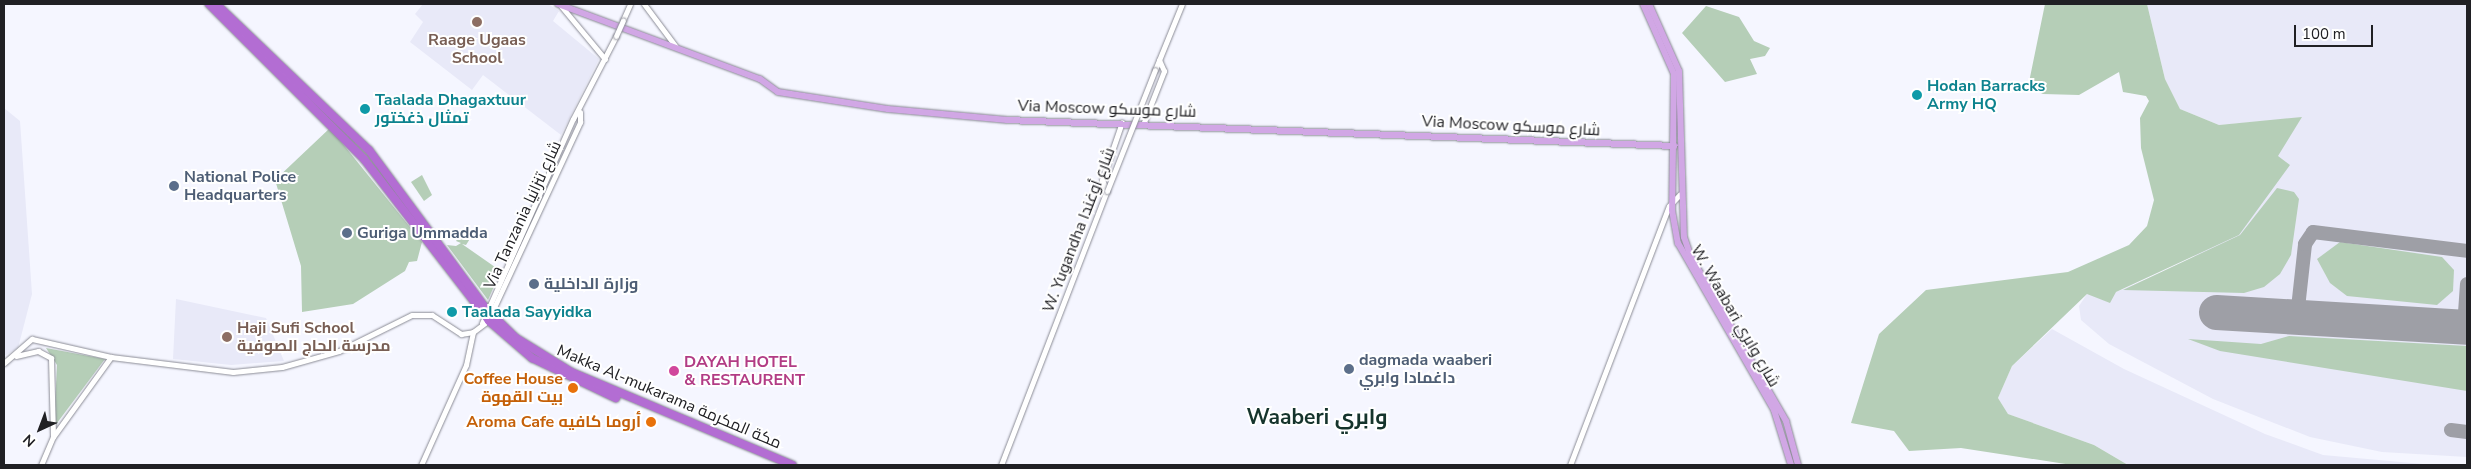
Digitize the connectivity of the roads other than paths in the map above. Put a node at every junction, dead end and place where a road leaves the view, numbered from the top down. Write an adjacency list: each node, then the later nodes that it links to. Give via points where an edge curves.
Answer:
1 (630, 4): 9 (street, Via Tanzania شارع تنزانيا, bridge)
2 (644, 4): 8 (street)
3 (1182, 4): 10 (street, W. Yugandha شارع أوغندا)
4 (1643, 4): 15 (main road, W. Waabari شارع وابري, via 1674,74)
5 (1649, 4): 17 (main road, via 1679,71)
6 (213, 5): 13 (highway); 14 (highway)
7 (559, 5): 8 (main road, Via Moscow شارع موسكو); 9 (street)
8 (677, 48): 11 (main road, Via Moscow شارع موسكو, via 760,79 788,95 967,117)
9 (605, 59): 19 (street, Via Tanzania شارع تنزانيا, via 580,112 580,122 549,180)
10 (1159, 60): 12 (street, via 1164,71); 16 (street, W. Yugandha شارع أوغندا, bridge)
11 (1122, 122): 12 (main road, Via Moscow شارع موسكو); 16 (street, via 1102,180)
12 (1144, 122): 15 (main road, Via Moscow شارع موسكو)
13 (346, 126): 14 (highway); 18 (highway, via 381,166)
14 (342, 134): 18 (highway)
15 (1674, 146): 17 (main road, W. Waabari شارع وابري)
16 (1107, 191): 29 (street, W. Yugandha شارع أوغندا)
17 (1677, 196): 30 (street); 31 (main road, W. Waabari شارع وابري, via 1674,229 1683,258 1774,410); 32 (main road, W. Waabari شارع وابري, via 1691,257 1786,421)
18 (436, 249): 19 (highway)
19 (487, 317): 20 (street, Via Tanzania شارع تنزانيا); 27 (highway, Makka Al-mukarama مكة المكرمة, via 516,347 547,367); 28 (highway, Makka Al-mukarama مكة المكرمة, via 553,364)
20 (473, 332): 22 (street, via 460,334 432,314 412,315 339,351 282,367 233,372); 26 (street, via 466,365)
21 (16, 356): 22 (street, via 32,338); 23 (street); 24 (street, via 38,351 50,358)
22 (111, 357): 24 (street)
23 (4, 363)
24 (53, 437): 25 (street)
25 (42, 465)
26 (421, 465)
27 (780, 465)
28 (792, 465)
29 (1001, 465)
30 (1570, 465)
31 (1791, 465)
32 (1798, 465)

